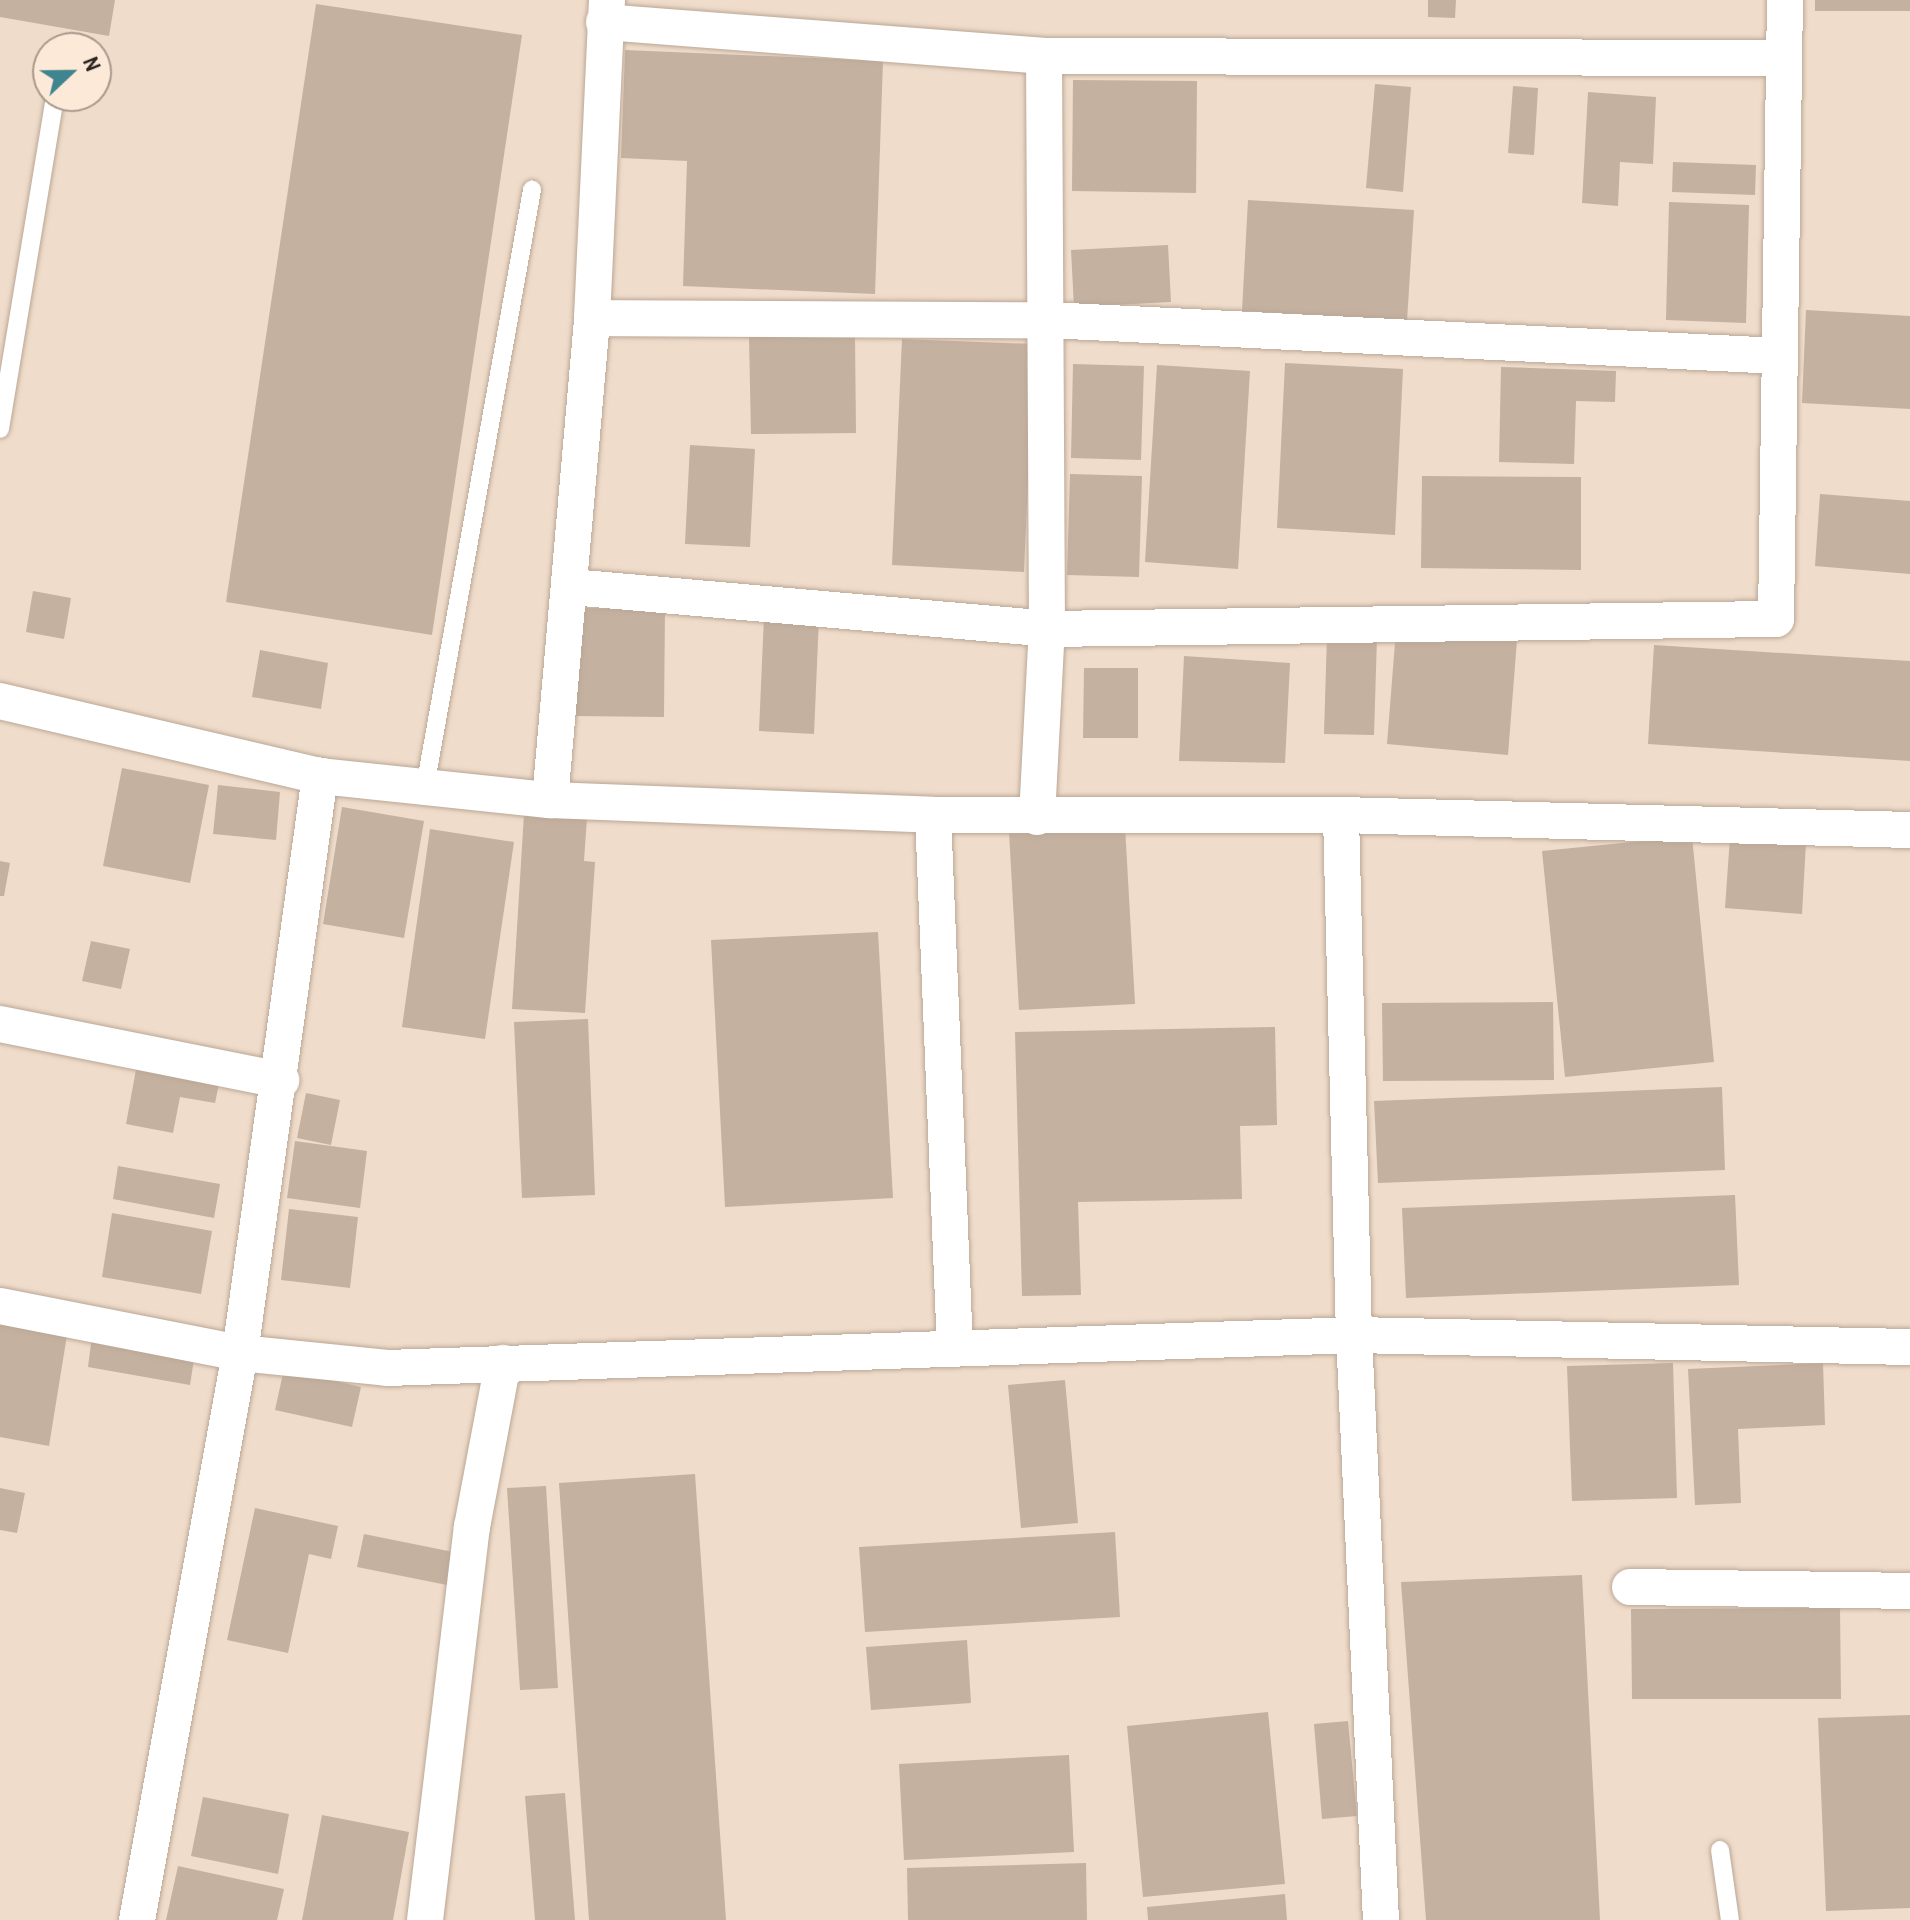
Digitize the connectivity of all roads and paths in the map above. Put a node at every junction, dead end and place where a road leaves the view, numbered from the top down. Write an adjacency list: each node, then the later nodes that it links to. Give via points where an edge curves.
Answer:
1 (1785, 0): 4 (street)
2 (606, 11): 3 (street); 7 (street)
3 (1044, 56): 4 (street); 8 (street)
4 (1783, 58): 9 (street)
5 (52, 112): 10 (lane)
6 (532, 190): 15 (lane)
7 (592, 318): 8 (street); 11 (street)
8 (1048, 320): 9 (street); 12 (street)
9 (1779, 356): 12 (street, via 1776,619)
10 (0, 429)
11 (571, 587): 12 (street); 16 (street)
12 (1047, 629): 19 (street)
13 (0, 701): 14 (street)
14 (320, 776): 15 (street); 22 (street)
15 (425, 787): 16 (street)
16 (550, 800): 17 (street)
17 (933, 815): 19 (street); 26 (street)
18 (1341, 815): 19 (street); 20 (street); 24 (street)
19 (1037, 817)
20 (1910, 830)
21 (0, 1024): 22 (street)
22 (281, 1080): 27 (street)
23 (0, 1306): 27 (street)
24 (1354, 1335): 25 (street); 26 (street); 34 (street)
25 (1910, 1347)
26 (955, 1349): 28 (street)
27 (240, 1353): 28 (street, via 387,1368); 32 (street)
28 (503, 1363): 33 (street, via 472,1527)
29 (1630, 1587): 30 (street)
30 (1910, 1591)
31 (1720, 1850): 35 (lane)
32 (137, 1920)
33 (425, 1920)
34 (1381, 1920)
35 (1730, 1920)

